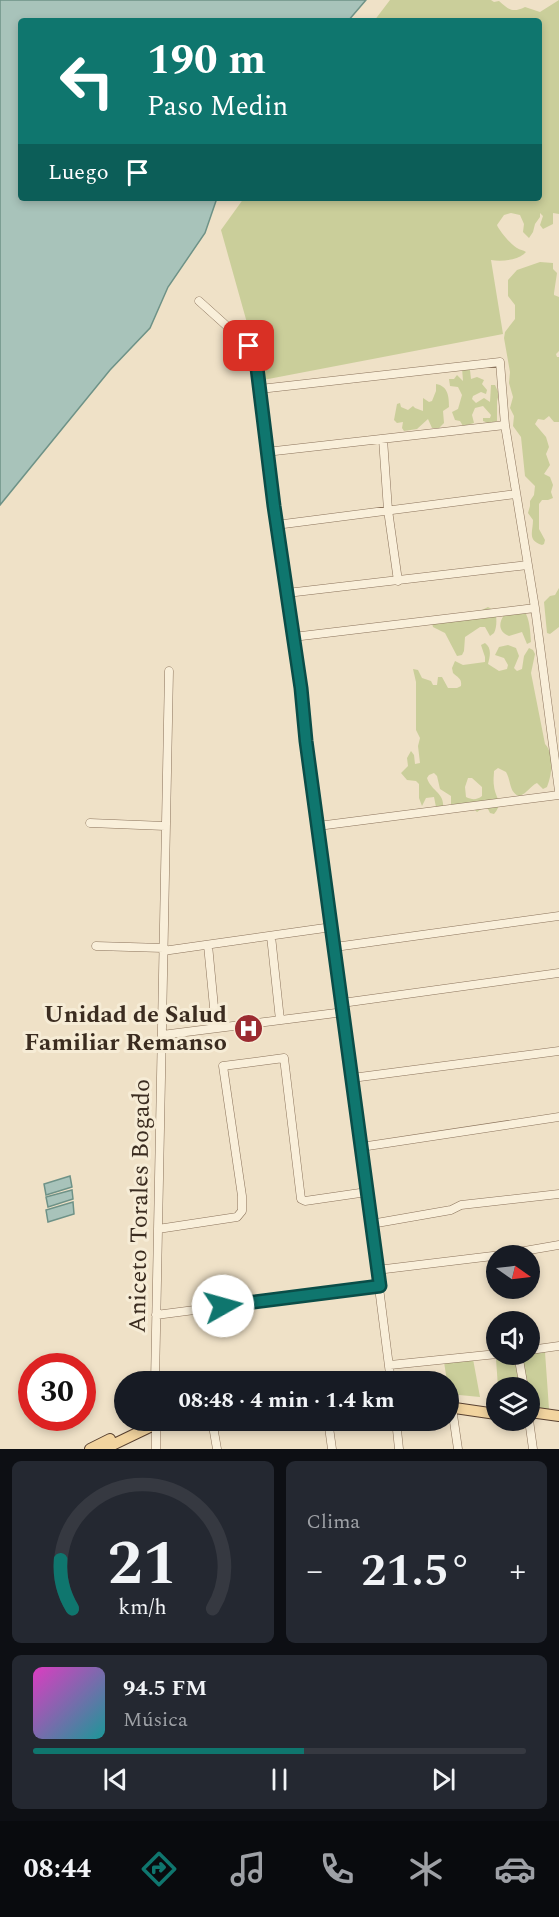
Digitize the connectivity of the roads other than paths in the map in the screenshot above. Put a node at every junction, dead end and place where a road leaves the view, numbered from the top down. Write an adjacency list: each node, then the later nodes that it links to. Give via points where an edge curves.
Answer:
1 (199, 302): 2 (street, via 249,346 256,360)
2 (260, 389): 3 (street, via 500,362); 5 (street)
3 (505, 425): 4 (street); 6 (street)
4 (382, 439): 5 (street); 7 (street)
5 (266, 452): 8 (street)
6 (516, 494): 7 (street); 9 (street)
7 (388, 510): 8 (street); 10 (street)
8 (276, 525): 11 (street)
9 (528, 565): 10 (street); 12 (street)
10 (398, 581): 11 (street)
11 (286, 593): 13 (street)
12 (535, 608): 13 (street); 15 (street)
13 (293, 637): 18 (street)
14 (169, 671): 17 (street, Aniceto Torales Bogado)
15 (559, 793): 18 (street)
16 (90, 823): 17 (street)
17 (165, 826): 25 (street, Aniceto Torales Bogado)
18 (318, 826): 20 (street)
19 (559, 916): 24 (street)
20 (332, 927): 21 (street); 24 (street)
21 (271, 936): 22 (street); 29 (street)
22 (208, 945): 25 (street); 30 (street)
23 (96, 946): 25 (street)
24 (335, 947): 27 (street)
25 (163, 949): 31 (street, Aniceto Torales Bogado)
26 (559, 973): 27 (street)
27 (342, 1003): 28 (street)
28 (344, 1012): 29 (street); 33 (street)
29 (280, 1020): 30 (street)
30 (216, 1028): 31 (street)
31 (162, 1035): 39 (street, Aniceto Torales Bogado)
32 (559, 1051): 33 (street)
33 (352, 1078): 35 (street)
34 (559, 1117): 35 (street)
35 (361, 1147): 36 (street)
36 (367, 1192): 38 (street); 39 (street, via 303,1201 284,1058 224,1066 242,1211 237,1217)
37 (559, 1194): 38 (street, via 461,1205 452,1210)
38 (371, 1224): 41 (street)
39 (158, 1229): 43 (street, Aniceto Torales Bogado)
40 (559, 1245): 41 (street)
41 (377, 1270): 42 (street)
42 (380, 1286): 43 (street); 47 (street)
43 (156, 1315): 48 (street, Aniceto Torales Bogado)
44 (559, 1346): 45 (street)
45 (540, 1349)
46 (486, 1355): 47 (street)
47 (390, 1365): 49 (street)
48 (155, 1371)
49 (390, 1371)
50 (459, 1405): 52 (main road)
51 (459, 1406): 53 (main road)
52 (486, 1406)
53 (486, 1412)
54 (540, 1413): 55 (main road)
55 (559, 1416)
56 (540, 1420): 57 (main road)
57 (559, 1422)
58 (133, 1431): 66 (main road)
59 (138, 1431): 67 (main road)
60 (157, 1431): 68 (street)
61 (214, 1431): 69 (street)
62 (330, 1431): 70 (street)
63 (397, 1431): 71 (street)
64 (455, 1431): 72 (street)
65 (531, 1431): 73 (street)
66 (90, 1449)
67 (104, 1449)
68 (156, 1449)
69 (217, 1449)
70 (332, 1449)
71 (399, 1449)
72 (458, 1449)
73 (533, 1449)

